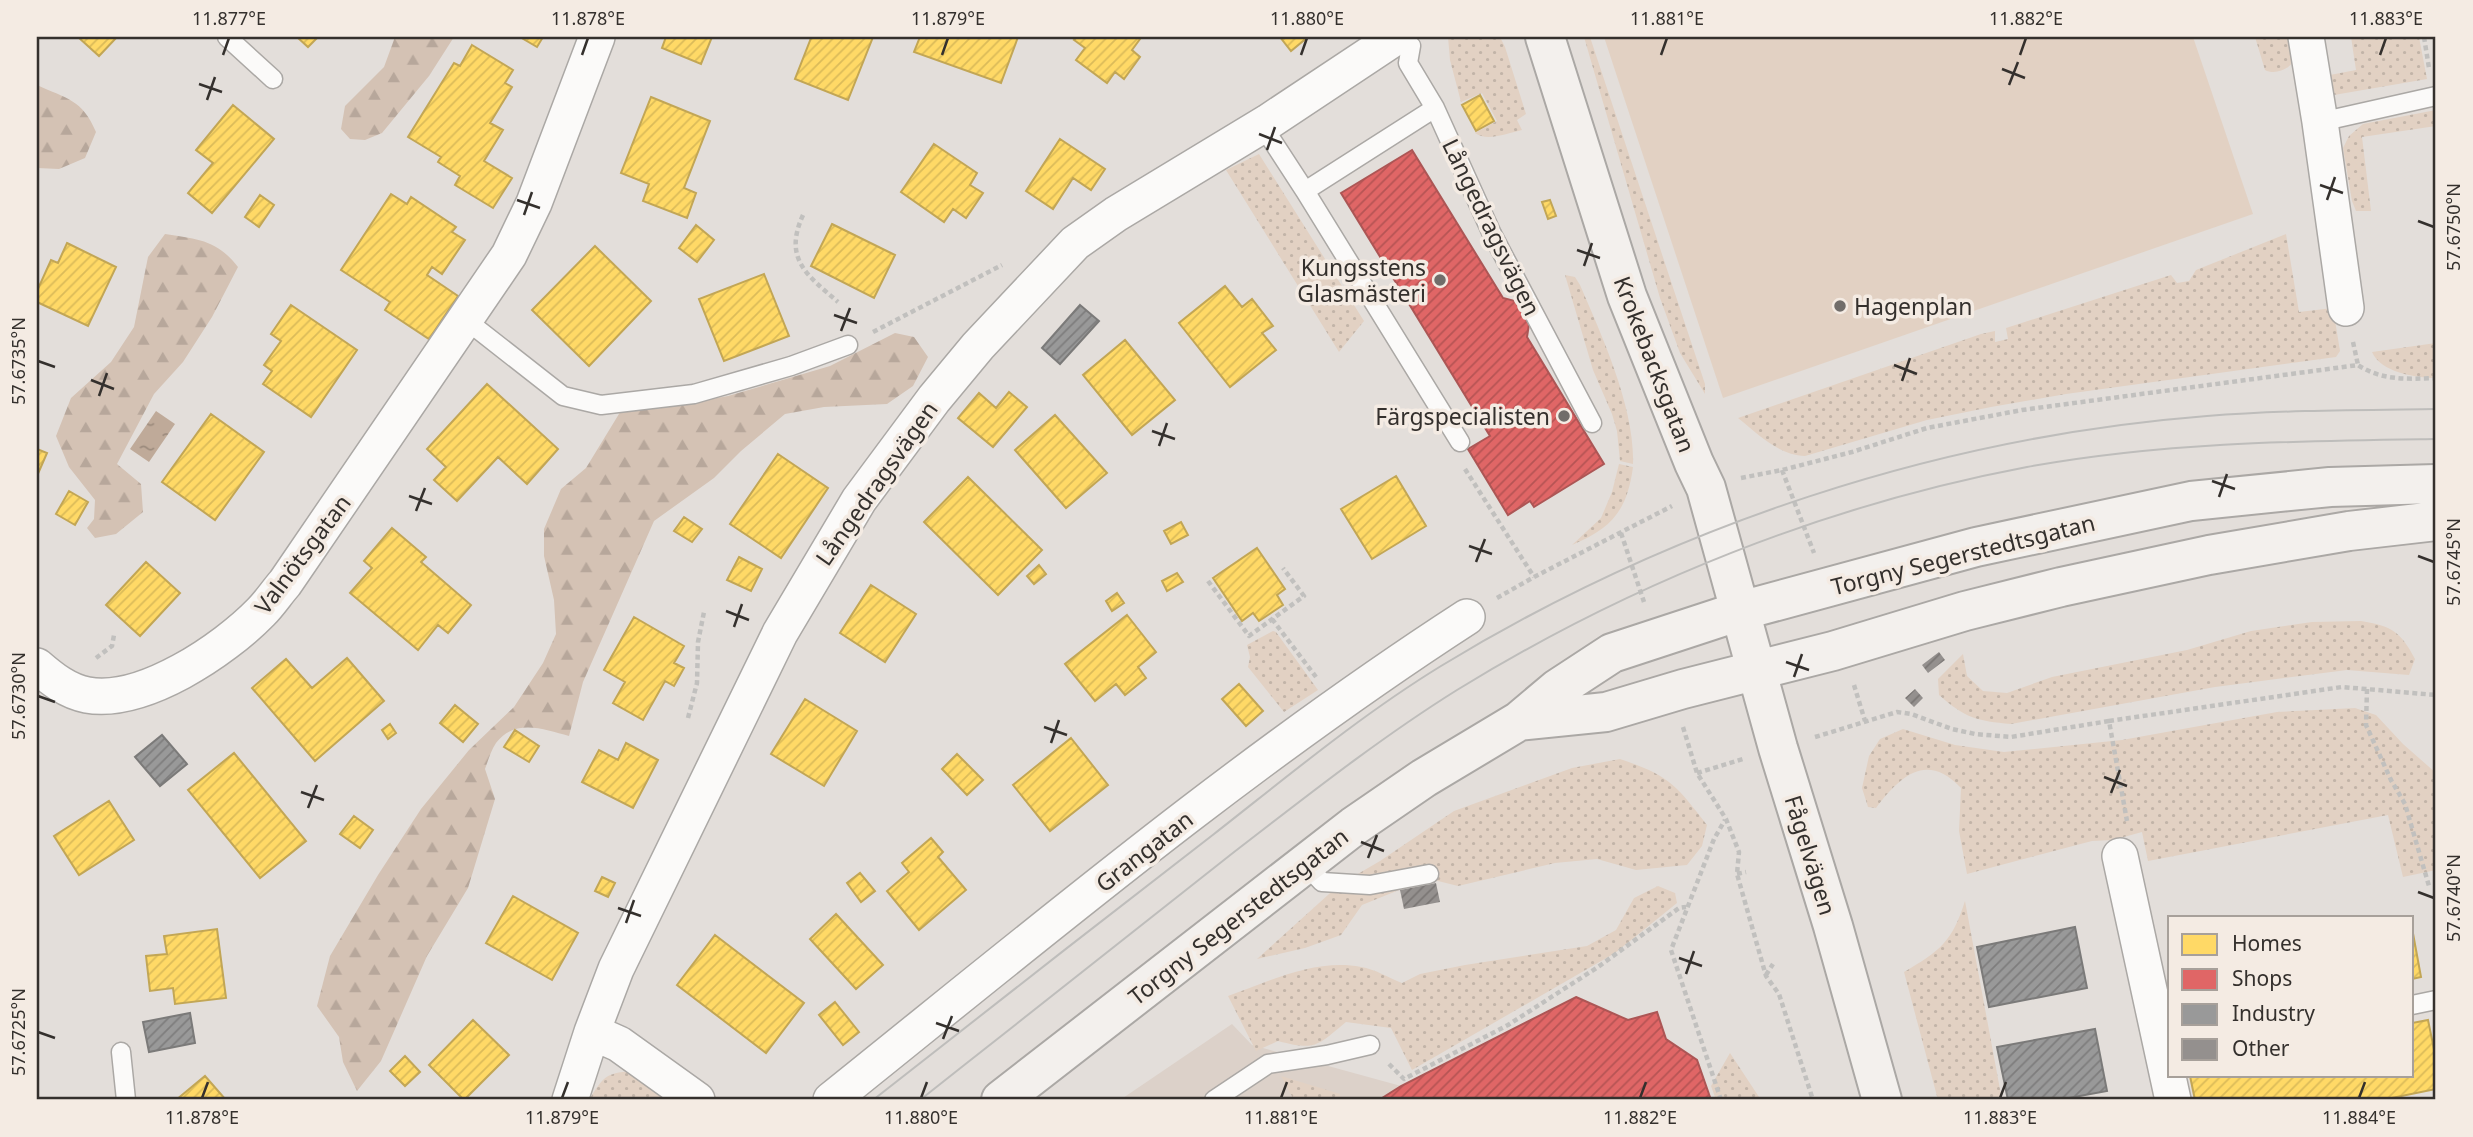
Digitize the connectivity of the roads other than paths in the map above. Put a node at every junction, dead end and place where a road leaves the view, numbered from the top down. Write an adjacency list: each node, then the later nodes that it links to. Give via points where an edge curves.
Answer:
1 (227, 37): 6 (lane)
2 (597, 37): 13 (street, Valnötsgatan, via 522,231)
3 (1545, 37): 19 (street, Krokebacksgatan, via 1627,296 1706,488)
4 (2306, 37): 9 (street)
5 (1395, 38): 8 (lane, Långedragsvägen, via 1411,46 1408,63); 10 (street, Långedragsvägen)
6 (274, 79)
7 (2436, 96): 9 (lane)
8 (1435, 108): 11 (lane); 15 (lane, Långedragsvägen, via 1492,234)
9 (2320, 122): 12 (street)
10 (1262, 125): 11 (lane); 29 (street, Långedragsvägen, via 1075,243 978,346 865,491 780,633 617,969)
11 (1306, 191): 16 (lane)
12 (2346, 308)
13 (466, 320): 14 (lane, via 563,396 601,405 694,394); 21 (street, Valnötsgatan, via 285,583 236,634 172,675 126,693 86,695 56,683)
14 (848, 345)
15 (1592, 422)
16 (1460, 442)
17 (2436, 484): 19 (street, Torgny Segerstedtsgatan, via 2330,487 2191,501 1976,547)
18 (2436, 521): 22 (street, Torgny Segerstedtsgatan, via 2208,555 2062,587)
19 (1740, 611): 22 (street, Fågelvägen); 23 (street, Torgny Segerstedtsgatan, via 1612,653)
20 (1467, 617): 37 (street, Grangatan, via 1337,705 1138,854)
21 (37, 666)
22 (1756, 671): 23 (street, Torgny Segerstedtsgatan, via 1606,712); 40 (street, Fågelvägen)
23 (1519, 721): 25 (street, Torgny Segerstedtsgatan, via 1404,792)
24 (2120, 856): 32 (street)
25 (1306, 865): 26 (lane, via 1322,882 1370,885); 38 (street, Torgny Segerstedtsgatan)
26 (1429, 874)
27 (2436, 1000): 28 (lane)
28 (2414, 1005)
29 (592, 1032): 35 (street, Långedragsvägen); 36 (street, via 619,1044)
30 (1370, 1045): 39 (lane, via 1268,1064)
31 (121, 1052): 34 (lane)
32 (2167, 1054)
33 (2170, 1078): 41 (street)
34 (126, 1100)
35 (570, 1100)
36 (697, 1100)
37 (831, 1100)
38 (1001, 1100)
39 (1214, 1100)
40 (1882, 1100)
41 (2173, 1100)

